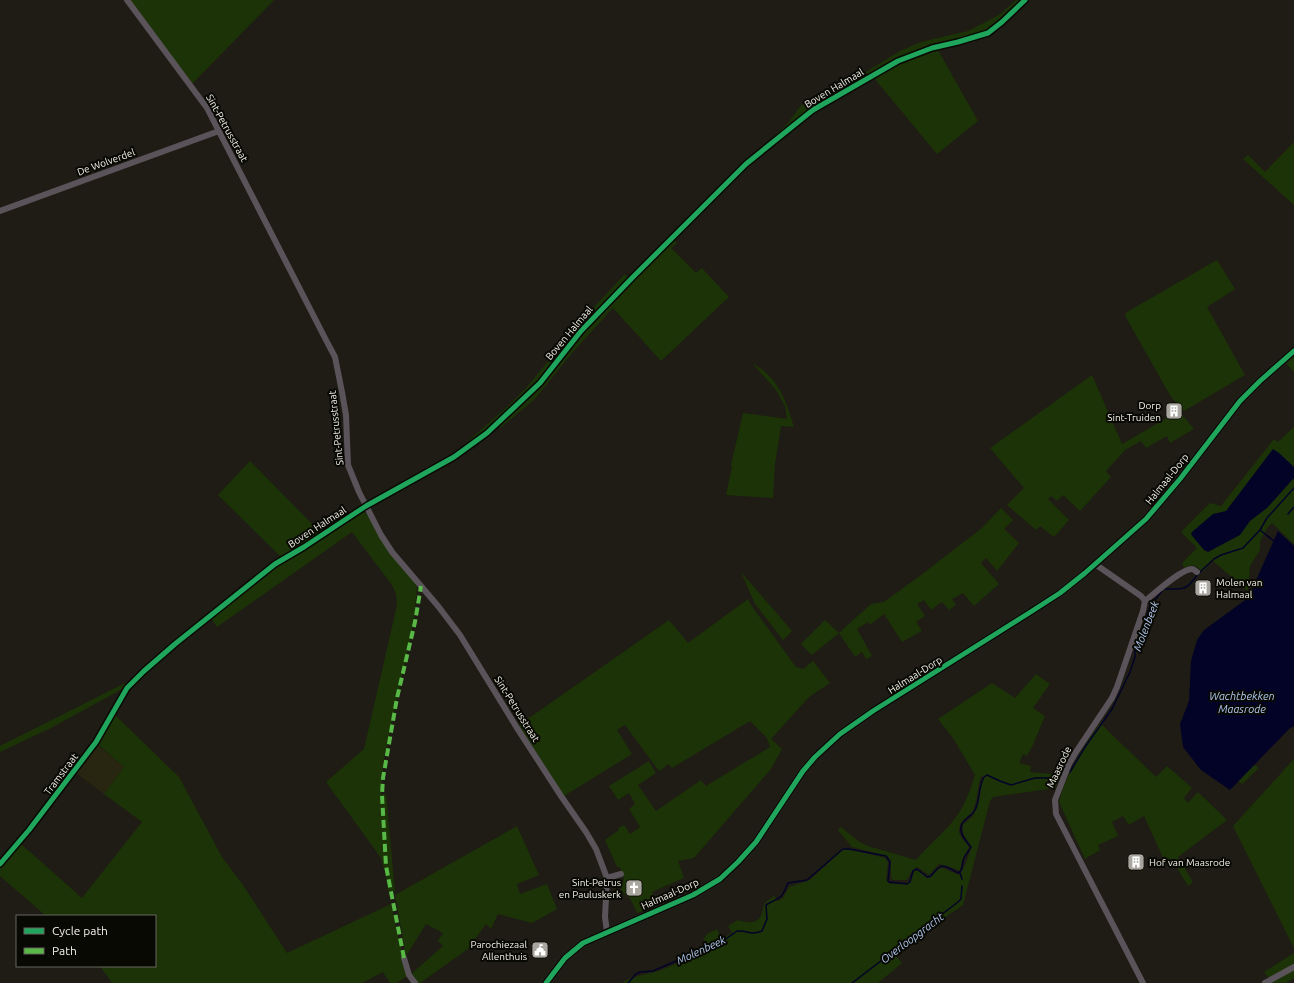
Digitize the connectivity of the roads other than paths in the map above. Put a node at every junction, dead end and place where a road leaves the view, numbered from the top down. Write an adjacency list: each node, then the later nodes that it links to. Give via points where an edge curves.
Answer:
1 (127, 0): 3 (street, Sint-Petrusstraat, via 208,108)
2 (1025, 0): 6 (street, Boven Halmaal, via 988,33 932,48 898,61 798,122 746,164 581,332 540,383 487,433 437,468)
3 (219, 131): 4 (street, De Wolverdel); 6 (street, Sint-Petrusstraat, via 335,357 346,415 348,465)
4 (0, 211)
5 (1294, 351): 7 (street, Halmaal-Dorp, via 1240,401 1146,519)
6 (366, 506): 10 (street, Boven Halmaal, via 275,564 174,644); 13 (street, Sint-Petrusstraat, via 392,552 460,635 517,728 586,832 596,849)
7 (1095, 564): 9 (street, via 1141,596); 14 (street, Halmaal-Dorp, via 1060,593 873,711 835,738 803,771 756,842 720,879 693,895)
8 (1197, 572): 9 (street, via 1190,569 1173,578)
9 (1144, 601): 19 (street, Maasrode, via 1138,628 1112,698 1076,752 1057,792 1054,806)
10 (127, 688): 11 (street, Tramstraat, via 96,742)
11 (0, 864)
12 (621, 874): 13 (street)
13 (607, 878): 14 (street, Sint-Petrusstraat)
14 (607, 932): 18 (street, Halmaal-Dorp, via 576,948)
15 (404, 958): 17 (street)
16 (1294, 966): 20 (street)
17 (414, 983)
18 (546, 983)
19 (1143, 983)
20 (1265, 983)

